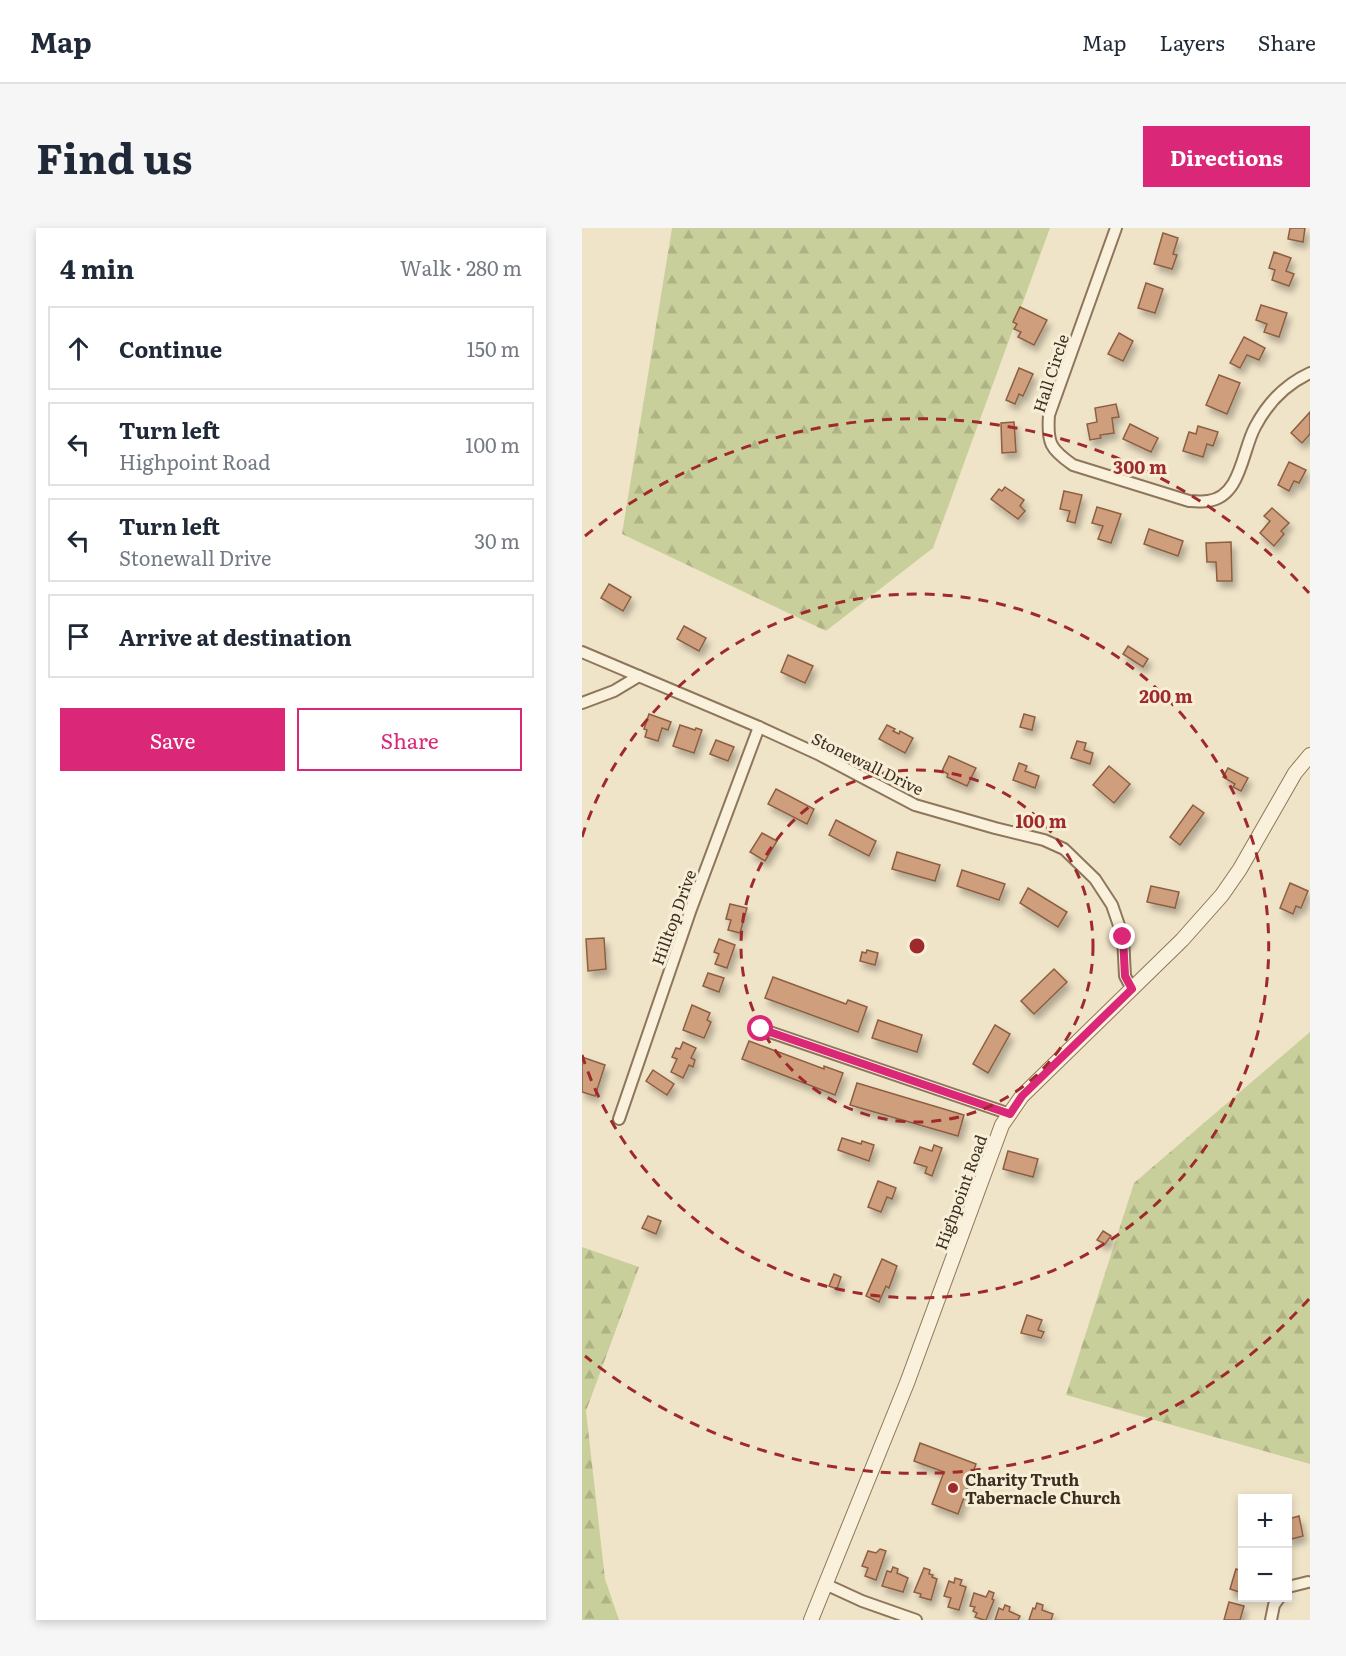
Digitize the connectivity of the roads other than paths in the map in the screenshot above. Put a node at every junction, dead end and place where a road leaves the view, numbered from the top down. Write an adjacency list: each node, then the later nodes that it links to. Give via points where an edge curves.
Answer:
1 (1116, 228): 2 (street, Hall Circle, via 1049,415 1048,435 1056,453 1073,465 1189,501 1209,501 1234,484 1254,428 1274,399)
2 (1310, 374)
3 (582, 652): 4 (street, Stonewall Drive)
4 (639, 676): 5 (street); 6 (street, Stonewall Drive)
5 (582, 703)
6 (759, 727): 8 (street, Stonewall Drive, via 915,805 1064,849 1095,879 1112,905 1123,937 1125,976); 11 (street, Hilltop Drive)
7 (1310, 755): 8 (street, Highpoint Road, via 1295,773 1222,895)
8 (1132, 989): 10 (street, Highpoint Road, via 1022,1096)
9 (761, 1029): 10 (street)
10 (1010, 1114): 13 (street, Highpoint Road, via 1002,1125 908,1383)
11 (619, 1119)
12 (1308, 1582): 14 (street)
13 (825, 1584): 16 (street, Highpoint Road); 17 (street)
14 (1292, 1586)
15 (1276, 1602): 18 (street)
16 (811, 1620)
17 (916, 1620)
18 (1271, 1620)

